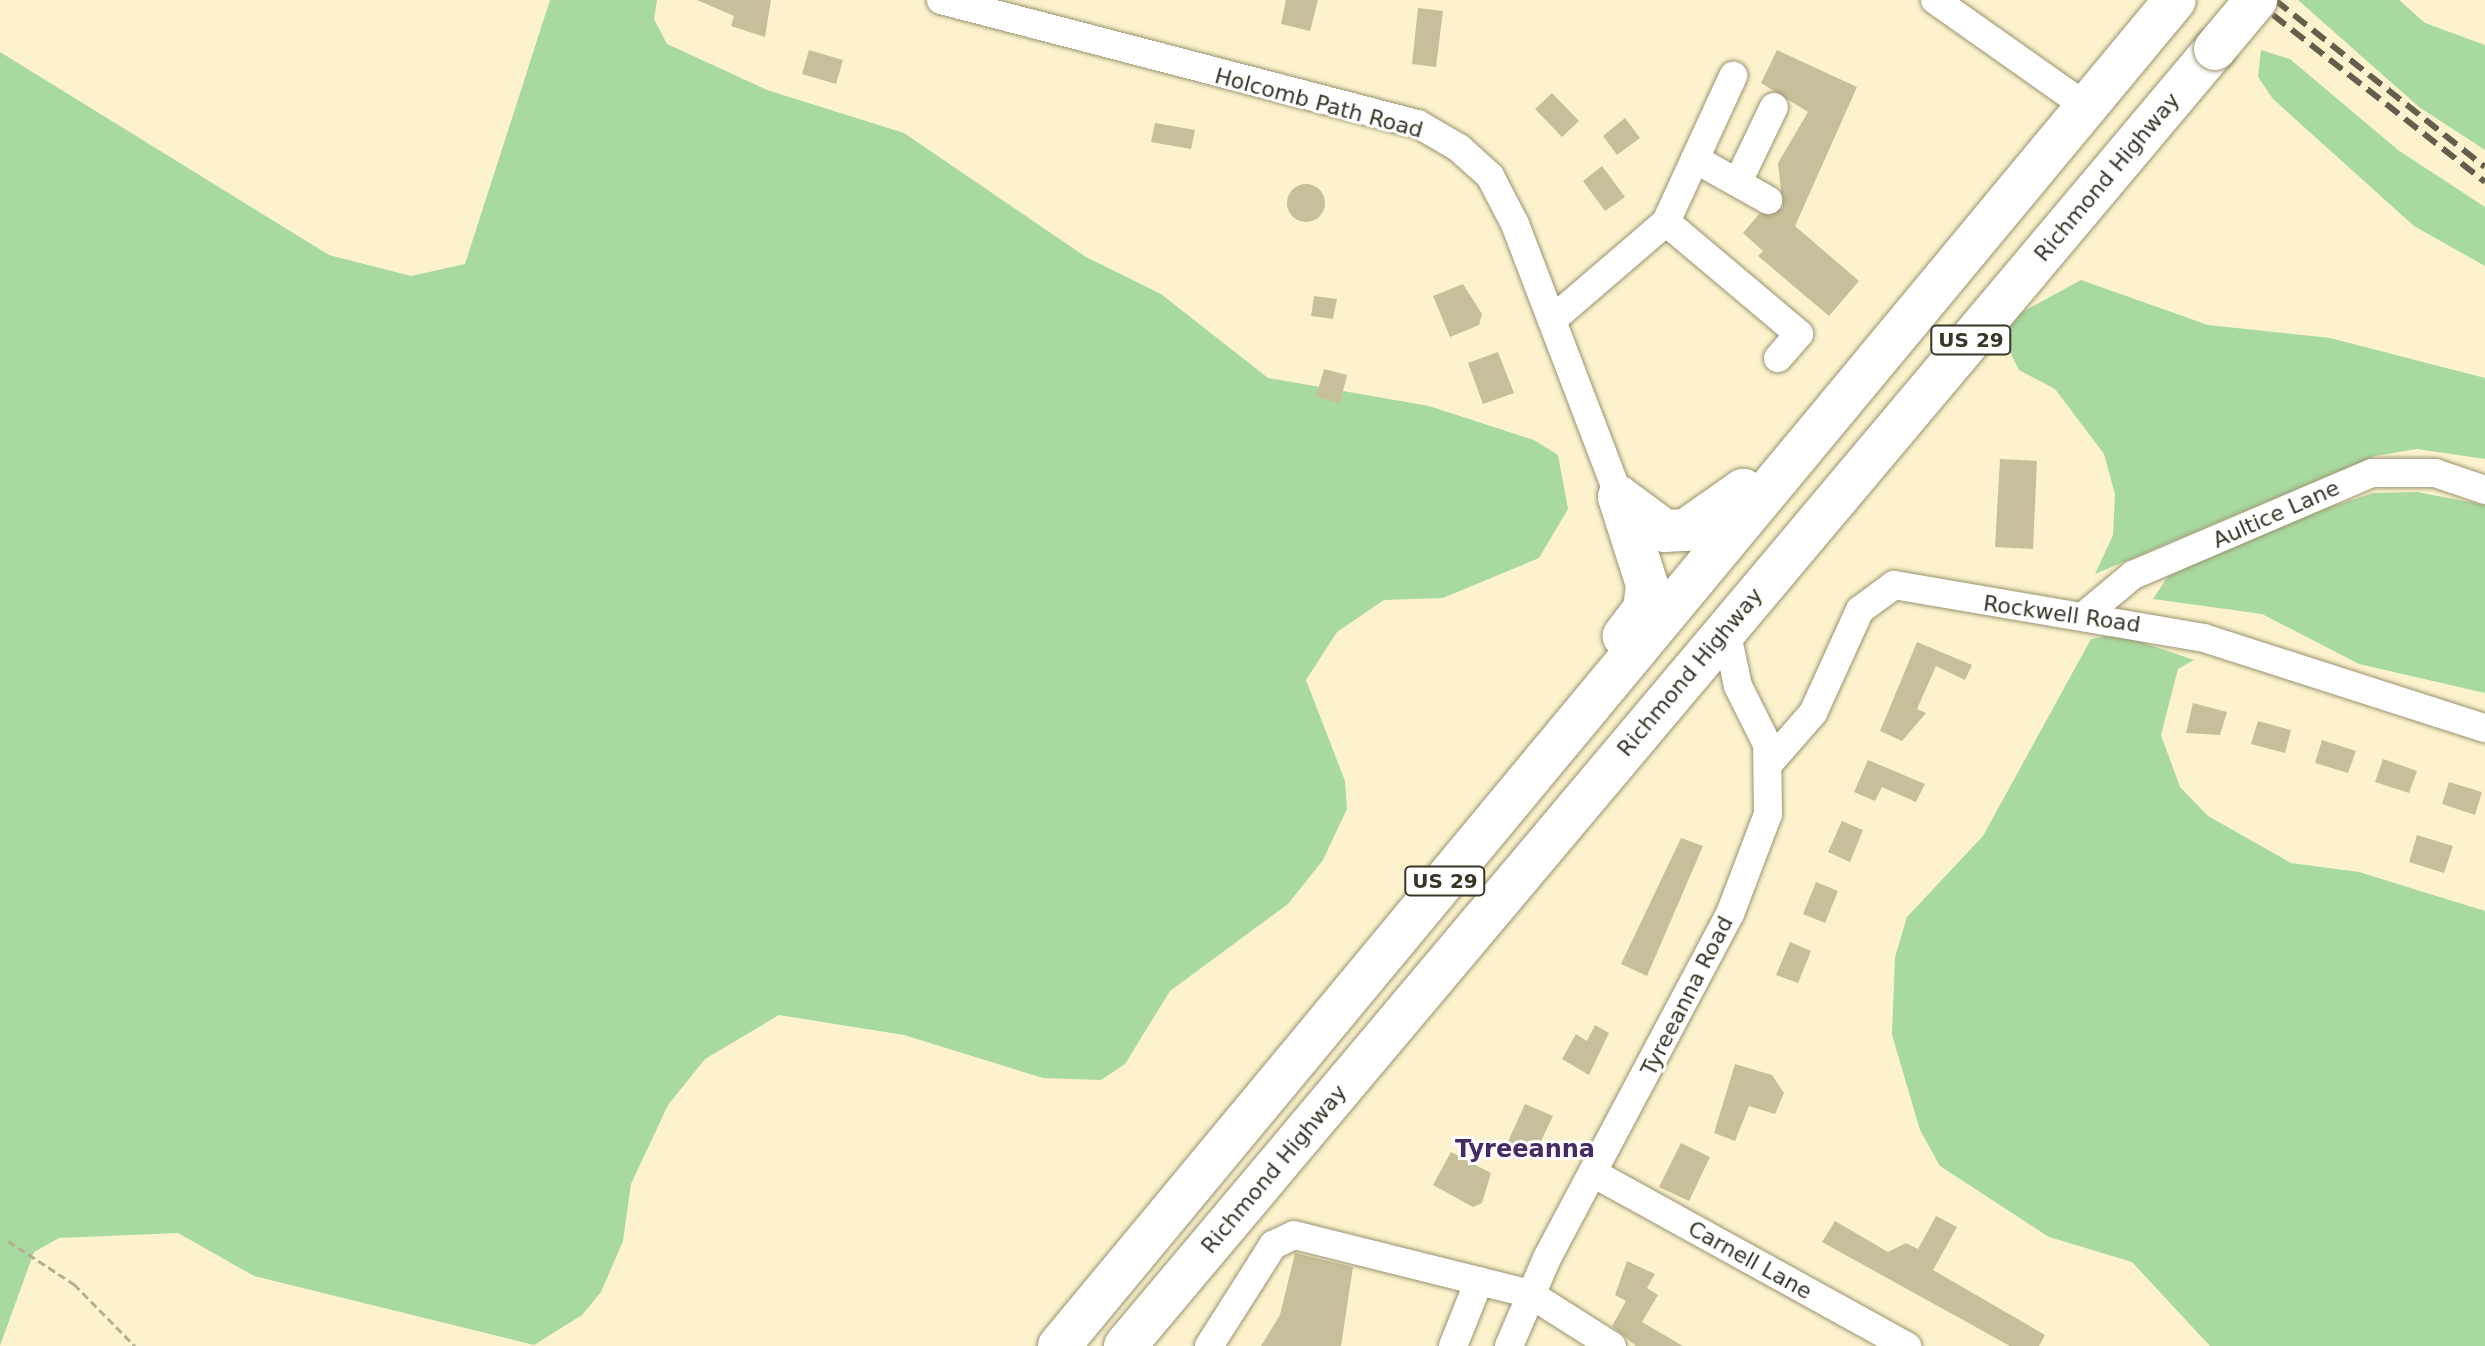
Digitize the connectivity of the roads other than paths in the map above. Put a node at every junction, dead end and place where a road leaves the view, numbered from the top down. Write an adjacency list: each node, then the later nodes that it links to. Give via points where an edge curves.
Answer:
1 (941, 0): 12 (street, Holcomb Path Road, via 1418,124 1490,176)
2 (1935, 0): 6 (street)
3 (2256, 0): 18 (highway, Richmond Highway / US 29, bridge)
4 (2171, 5): 6 (highway, US 29)
5 (1733, 76): 8 (street)
6 (2085, 106): 14 (highway, US 29)
7 (1774, 107): 9 (street)
8 (1695, 159): 9 (street); 11 (street)
9 (1738, 182): 10 (street)
10 (1768, 200)
11 (1666, 222): 12 (street); 13 (street, via 1799,334)
12 (1552, 320): 16 (street, Holcomb Path Road)
13 (1778, 358)
14 (1826, 414): 16 (highway, via 1707,522 1665,531); 22 (highway, US 29)
15 (2485, 490): 17 (street, Aultice Lane, via 2435,473 2372,473 2133,575)
16 (1619, 497): 22 (highway, via 1647,585 1638,620 1314,1016)
17 (2085, 615): 19 (street, Rockwell Road, via 2204,638); 20 (street, Rockwell Road, via 2018,610 1910,585 1881,589 1860,610 1813,713)
18 (1726, 630): 20 (street, Tyreeanna Road, via 1738,686); 26 (highway, Richmond Highway / US 29)
19 (2485, 728)
20 (1771, 761): 21 (street, Tyreeanna Road, via 1768,814 1747,875)
21 (1593, 1173): 24 (street, Tyreeanna Road); 31 (street, Carnell Lane)
22 (1157, 1230): 25 (highway, US 29)
23 (1479, 1281): 24 (street); 27 (street, via 1282,1238); 28 (street)
24 (1530, 1294): 29 (street, Tyreeanna Road); 30 (street)
25 (1059, 1346)
26 (1125, 1346)
27 (1209, 1346)
28 (1453, 1346)
29 (1509, 1346)
30 (1612, 1346)
31 (1907, 1346)

